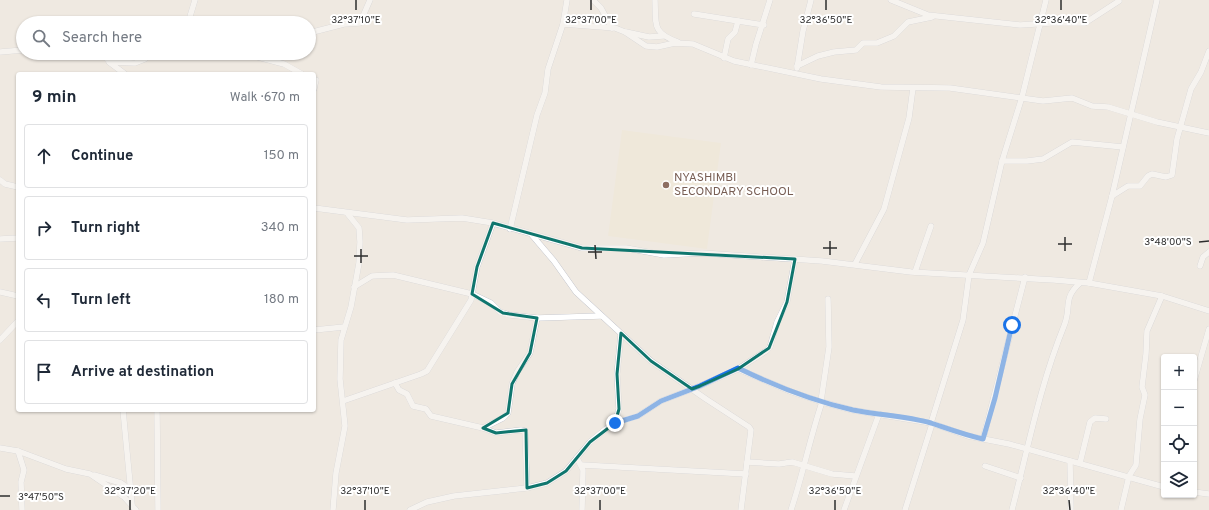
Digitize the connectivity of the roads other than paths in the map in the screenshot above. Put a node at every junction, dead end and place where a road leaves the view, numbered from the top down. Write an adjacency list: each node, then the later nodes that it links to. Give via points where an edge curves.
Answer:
1 (194, 0): 13 (street)
2 (370, 0): 20 (street, via 360,23)
3 (567, 0): 16 (street)
4 (593, 0): 19 (street, via 601,8)
5 (655, 0): 22 (street, via 657,26)
6 (770, 0): 18 (street)
7 (811, 0): 35 (street)
8 (891, 0): 14 (street, via 917,11)
9 (1046, 0): 17 (street)
10 (1158, 0): 41 (street)
11 (1119, 1): 17 (street, via 1085,23)
12 (694, 14): 15 (street)
13 (190, 16)
14 (938, 16): 17 (street, via 1003,25); 35 (street, via 908,22 894,36 877,43 863,43 856,50 818,56)
15 (738, 21): 18 (street); 29 (street, via 735,32 728,39)
16 (563, 24): 19 (street); 53 (street, via 548,69 545,93 537,115)
17 (1040, 24): 40 (street)
18 (764, 25): 34 (street)
19 (612, 28): 21 (street)
20 (316, 31)
21 (625, 32): 22 (street, via 649,37); 23 (street, via 646,46)
22 (663, 36): 23 (street)
23 (682, 43): 29 (street, via 698,46)
24 (0, 46): 25 (street)
25 (6, 50): 26 (street); 28 (street)
26 (16, 50)
27 (1209, 51): 42 (street, via 1191,89)
28 (0, 52)
29 (724, 58): 34 (street)
30 (105, 60): 36 (street)
31 (109, 60): 32 (street, via 135,63)
32 (142, 60)
33 (269, 60): 37 (street, via 284,64)
34 (751, 65): 38 (street)
35 (797, 66): 38 (street)
36 (122, 72)
37 (298, 72)
38 (796, 74): 39 (street, via 881,87)
39 (913, 88): 40 (street, via 942,88); 59 (street, via 909,118 884,209)
40 (1022, 97): 41 (street, via 1051,101 1072,98 1092,106 1108,107); 45 (street)
41 (1130, 115): 42 (street); 44 (street)
42 (1181, 127): 43 (street); 48 (street, via 1172,175 1166,177 1152,174 1140,186 1128,186)
43 (1209, 133)
44 (1123, 147): 45 (street, via 1072,142 1043,160); 48 (street)
45 (1002, 161): 62 (street, via 982,243)
46 (0, 180): 47 (street)
47 (16, 187)
48 (1112, 196): 65 (street)
49 (316, 208): 50 (street)
50 (348, 213): 51 (street, via 407,220 462,218); 66 (street, via 359,228 360,235 359,263)
51 (493, 223): 53 (street); 68 (street, via 477,267)
52 (931, 226): 61 (street)
53 (510, 229): 54 (street)
54 (531, 234): 58 (street, via 587,249 626,248 664,255 702,253); 73 (street, via 554,261 568,283)
55 (16, 238): 56 (street)
56 (0, 239)
57 (1209, 252): 60 (street, via 1203,257)
58 (796, 259): 59 (street); 81 (street, via 787,302 777,322 770,347)
59 (855, 264): 61 (street)
60 (1200, 266)
61 (915, 272): 62 (street)
62 (969, 275): 63 (street); 92 (street, via 962,320)
63 (1025, 277): 64 (street); 94 (street)
64 (1080, 282): 65 (street); 96 (street, via 1069,296 1064,326 1039,399)
65 (1089, 283): 70 (street)
66 (354, 287): 68 (street, via 372,276 393,275); 76 (street)
67 (0, 292): 69 (street)
68 (472, 294): 74 (street, via 491,303 503,313); 83 (street, via 467,307 427,371)
69 (16, 296)
70 (1162, 296): 72 (street); 108 (street, via 1147,331 1142,387 1145,395 1136,465)
71 (828, 300): 86 (street, via 828,347)
72 (1209, 310)
73 (601, 316): 74 (street); 79 (street)
74 (537, 318): 93 (street, via 530,352 512,384 508,413)
75 (16, 323): 80 (street)
76 (344, 327): 78 (street); 85 (street, via 340,364)
77 (1209, 329): 82 (street)
78 (316, 330)
79 (621, 334): 84 (street, via 651,361); 91 (street, via 617,374 619,409)
80 (0, 340)
81 (738, 368): 84 (street); 86 (street, via 792,392)
82 (1197, 371)
83 (395, 383): 85 (street); 93 (street, via 399,390 407,394 413,406 426,409 431,416)
84 (692, 389): 91 (street, via 661,401 638,416); 100 (street, via 749,426)
85 (343, 401): 120 (street, via 345,426)
86 (822, 401): 89 (street); 102 (street, via 809,442)
87 (123, 412): 112 (street)
88 (157, 412): 119 (street)
89 (879, 414): 92 (street); 107 (street)
90 (1106, 419): 101 (street, via 1095,418 1090,422 1083,442)
91 (615, 423): 98 (street, via 590,442)
92 (931, 423): 94 (street); 125 (street)
93 (483, 428): 111 (street, via 496,433 521,430 525,432)
94 (983, 439): 96 (street)
95 (0, 448): 97 (street)
96 (1028, 450): 99 (street); 109 (street)
97 (18, 451): 105 (street, via 66,469); 117 (street, via 24,470 21,482)
98 (577, 458): 103 (street); 111 (street, via 556,478)
99 (1070, 461): 101 (street); 127 (street)
100 (747, 462): 102 (street, via 792,462); 106 (street)
101 (1080, 463): 108 (street)
102 (805, 465): 107 (street, via 832,474); 123 (street)
103 (582, 466): 106 (street); 121 (street)
104 (985, 466): 109 (street)
105 (90, 474): 112 (street, via 121,483); 115 (street)
106 (746, 474): 122 (street)
107 (855, 476): 124 (street)
108 (1129, 476): 110 (street); 128 (street)
109 (1021, 478): 126 (street)
110 (1161, 486)
111 (528, 488): 116 (street, via 454,496 427,502)
112 (130, 489): 115 (street)
113 (1197, 492): 114 (street)
114 (1209, 494)
115 (132, 504): 118 (street)
116 (413, 509)
117 (22, 510)
118 (136, 510)
119 (158, 510)
120 (332, 510)
121 (582, 510)
122 (741, 510)
123 (791, 510)
124 (844, 510)
125 (905, 510)
126 (1012, 510)
127 (1071, 510)
128 (1121, 510)

